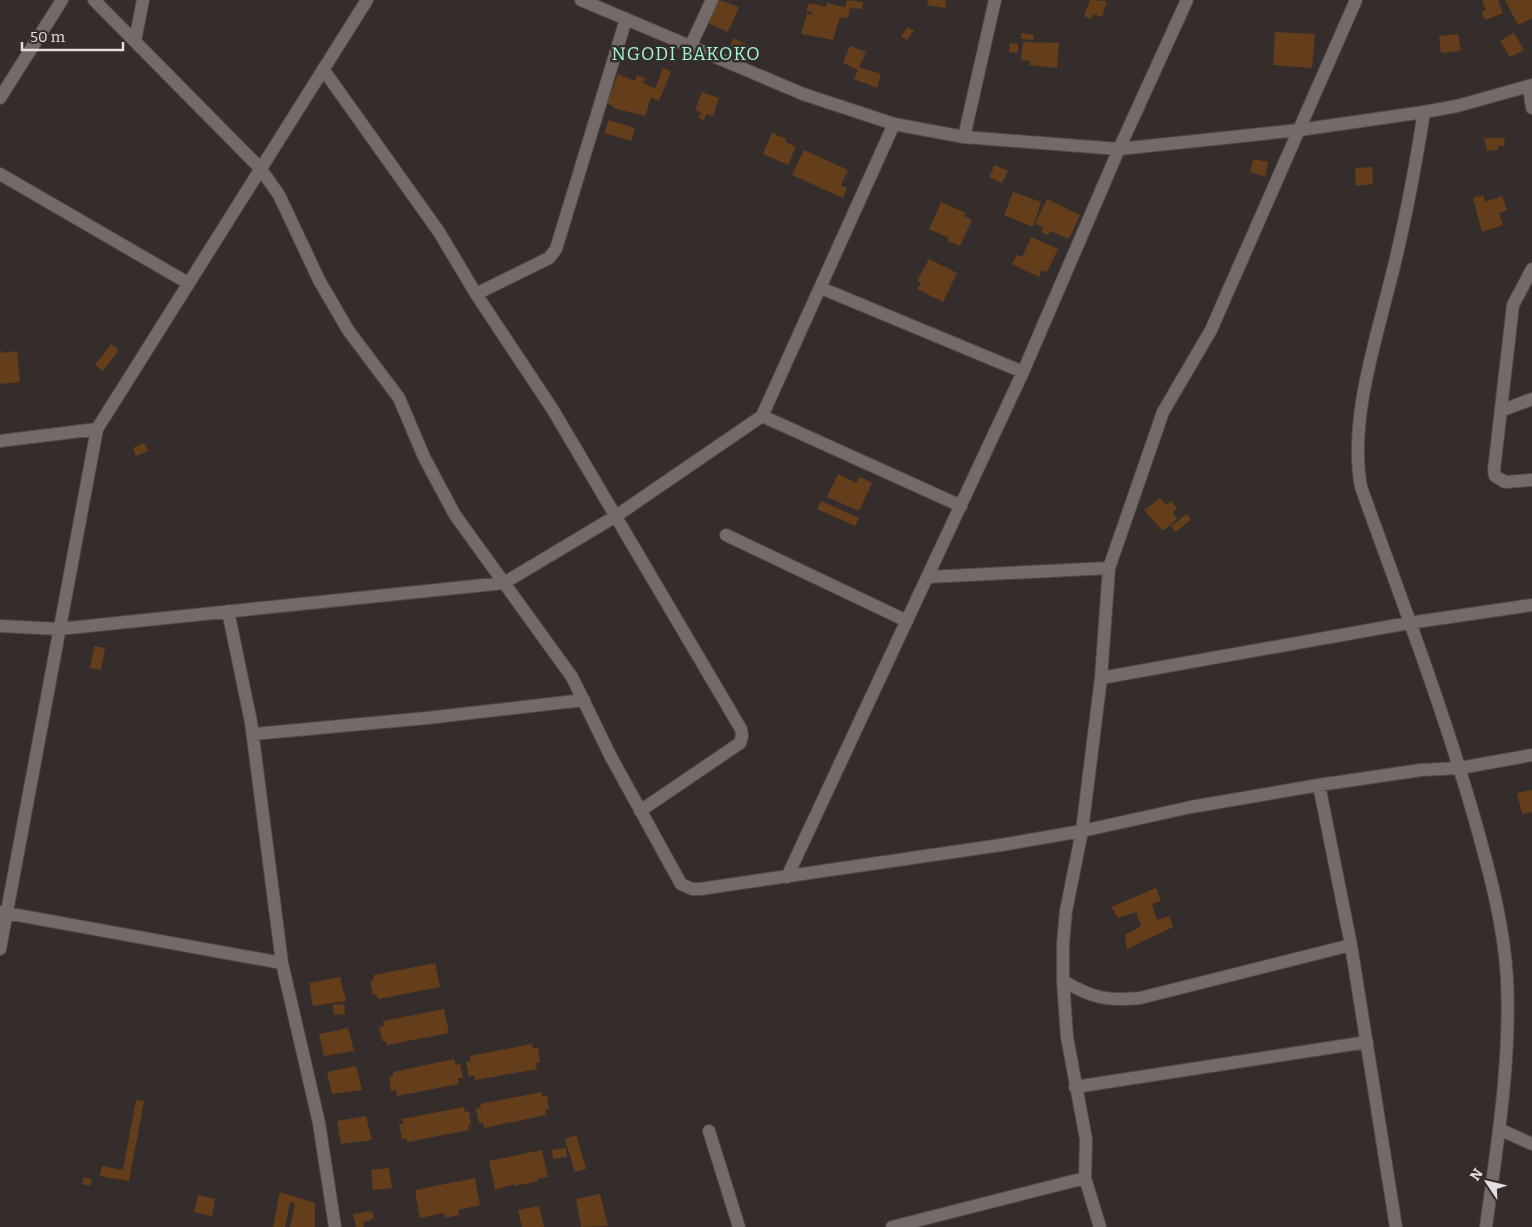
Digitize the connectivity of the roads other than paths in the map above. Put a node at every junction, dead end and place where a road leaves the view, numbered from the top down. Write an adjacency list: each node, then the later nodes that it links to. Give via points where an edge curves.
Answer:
1 (62, 0): 15 (street)
2 (94, 0): 11 (street)
3 (143, 0): 11 (street)
4 (367, 0): 13 (street)
5 (581, 0): 10 (street)
6 (712, 0): 12 (street)
7 (995, 0): 20 (street)
8 (1187, 0): 21 (street)
9 (1356, 0): 19 (street)
10 (626, 19): 12 (street); 27 (street, via 556,248 549,258)
11 (135, 41): 22 (street)
12 (690, 47): 18 (street, via 803,94)
13 (323, 69): 22 (street); 27 (street, via 439,232)
14 (1531, 85): 16 (street); 17 (street)
15 (0, 98)
16 (1532, 108)
17 (1424, 112): 19 (street); 44 (street, via 1408,208 1362,399 1356,439 1361,487)
18 (894, 124): 20 (street); 26 (street)
19 (1299, 130): 21 (street); 38 (street, via 1211,330 1163,412)
20 (964, 137): 21 (street)
21 (1119, 149): 28 (street)
22 (260, 168): 25 (street); 40 (street, via 279,195 319,280 348,330 399,398 424,457 455,515)
23 (0, 174): 25 (street)
24 (1532, 269): 30 (street, via 1513,305)
25 (188, 283): 32 (street)
26 (821, 288): 28 (street); 31 (street)
27 (476, 294): 36 (street, via 553,410)
28 (1023, 372): 35 (street)
29 (1532, 399): 30 (street)
30 (1502, 410): 34 (street, via 1495,476 1505,482)
31 (762, 416): 35 (street); 36 (street)
32 (97, 429): 33 (street); 46 (street)
33 (0, 441)
34 (1532, 480)
35 (961, 506): 39 (street)
36 (616, 516): 40 (street); 53 (street, via 741,729 742,736 740,743)
37 (726, 535): 43 (street)
38 (1109, 568): 39 (street); 47 (street)
39 (928, 577): 43 (street)
40 (504, 583): 42 (street); 48 (street, via 551,644)
41 (1532, 605): 44 (street)
42 (228, 611): 46 (street); 49 (street)
43 (907, 621): 55 (street)
44 (1409, 623): 47 (street); 51 (street)
45 (0, 626): 46 (street)
46 (59, 629): 56 (street)
47 (1101, 678): 54 (street)
48 (584, 700): 49 (street); 53 (street)
49 (253, 734): 59 (street)
50 (1532, 755): 51 (street)
51 (1460, 768): 52 (street, via 1412,771); 63 (street, via 1491,876 1507,978 1506,1060)
52 (1319, 785): 54 (street, via 1191,807); 57 (street)
53 (640, 811): 55 (street, via 681,884 686,887 700,890)
54 (1082, 831): 55 (street); 60 (street, via 1066,911)
55 (788, 877)
56 (3, 912): 58 (street); 59 (street)
57 (1351, 945): 60 (street, via 1140,998 1107,999 1088,995); 61 (street)
58 (0, 949)
59 (282, 964): 68 (street, via 319,1123)
60 (1063, 981): 62 (street)
61 (1367, 1042): 62 (street); 72 (street)
62 (1075, 1087): 66 (street, via 1086,1139)
63 (1500, 1129): 65 (street); 73 (street)
64 (709, 1131): 69 (street)
65 (1532, 1144)
66 (1084, 1178): 67 (street); 71 (street)
67 (940, 1221): 70 (street)
68 (335, 1227)
69 (739, 1227)
70 (892, 1227)
71 (1100, 1227)
72 (1396, 1227)
73 (1486, 1227)

